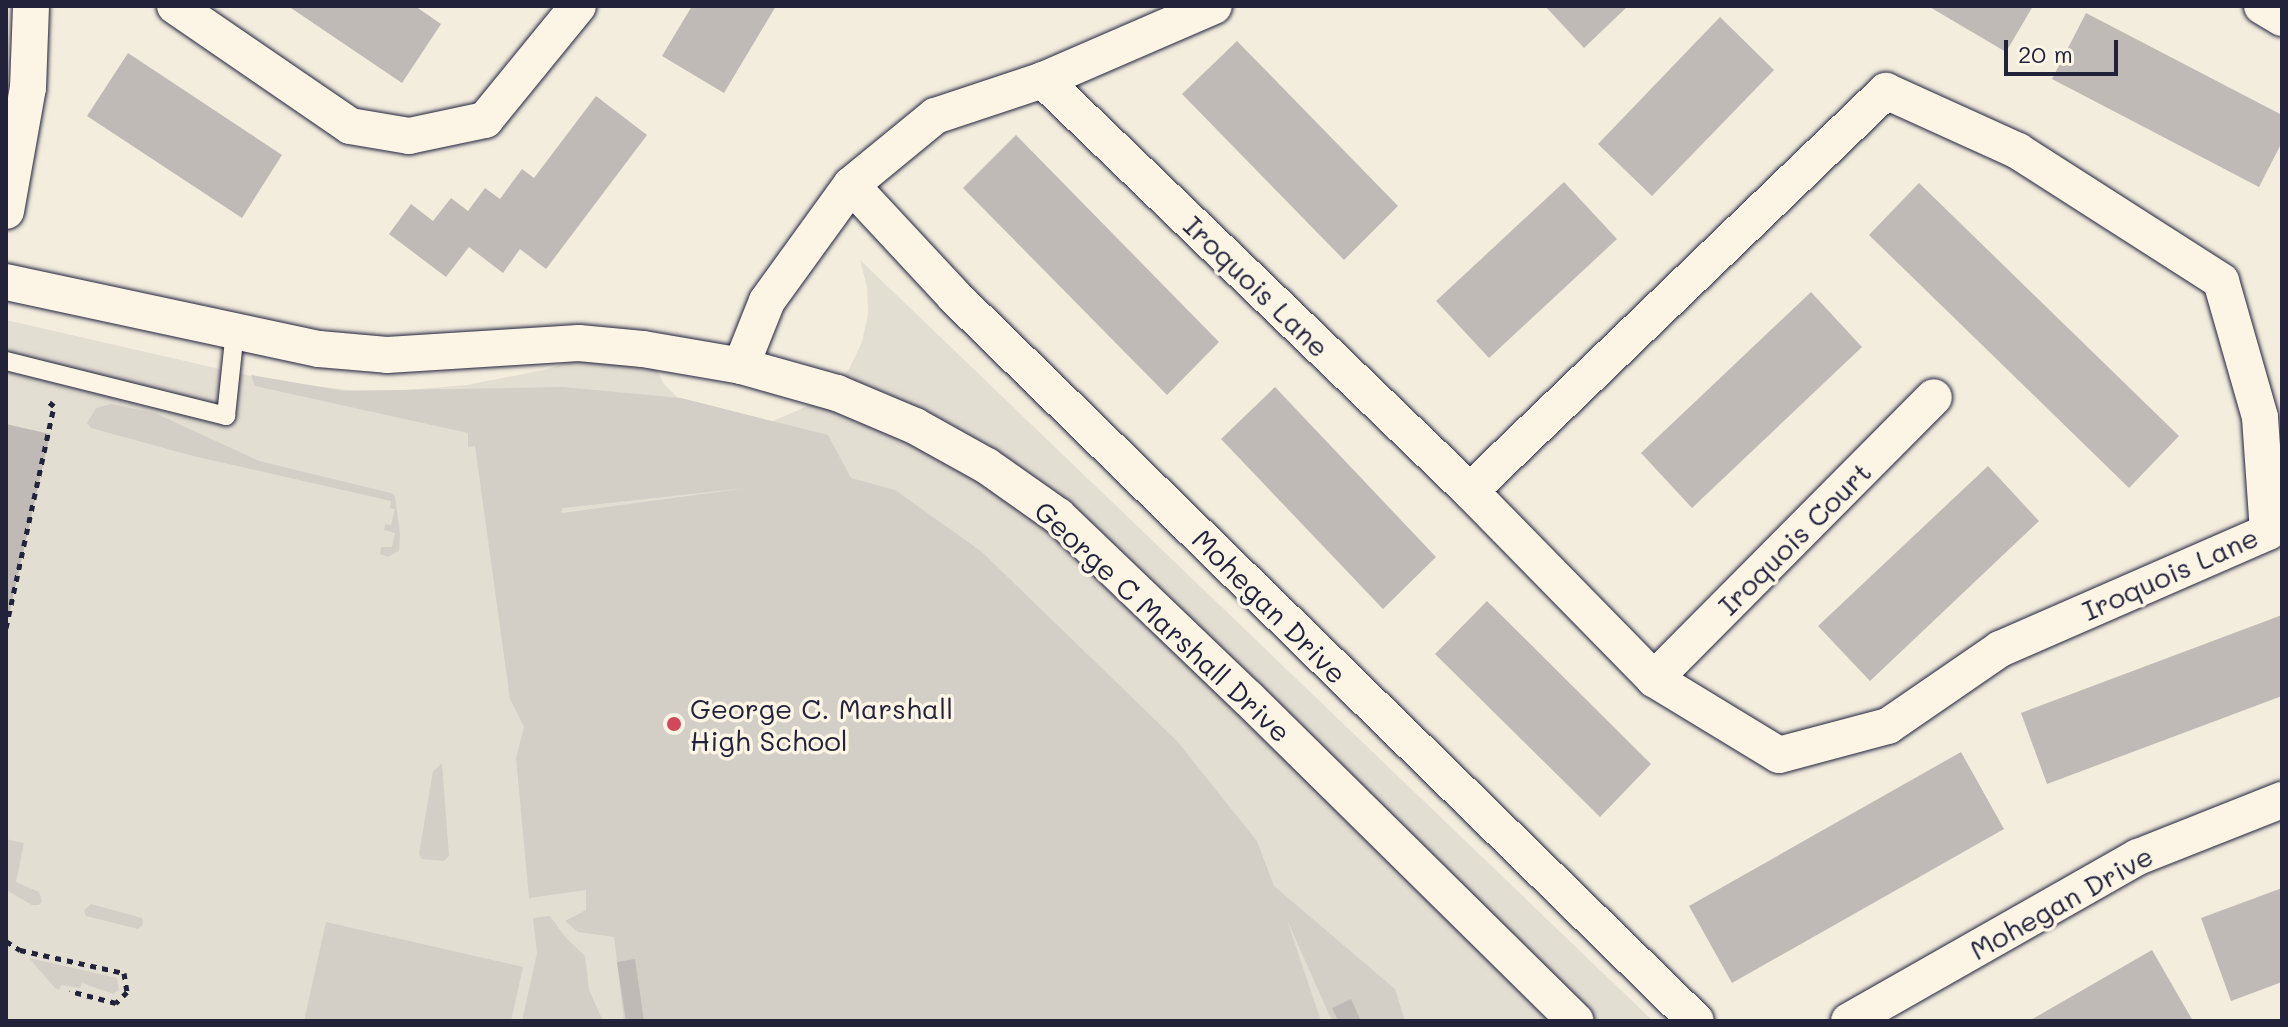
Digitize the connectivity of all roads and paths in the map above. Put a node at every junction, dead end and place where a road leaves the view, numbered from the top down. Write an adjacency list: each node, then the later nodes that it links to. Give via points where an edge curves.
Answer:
1 (31, 6): 9 (street, via 28,88)
2 (175, 6): 3 (street, via 350,126 409,136 485,120)
3 (578, 6)
4 (1214, 6): 7 (street)
5 (2262, 6): 6 (street)
6 (2282, 18)
7 (1043, 80): 8 (street, via 935,116); 16 (street, Iroquois Lane)
8 (851, 185): 13 (street, via 767,301); 23 (street, Mohegan Drive, via 954,296)
9 (6, 211)
10 (6, 282): 11 (street, George C Marshall Drive)
11 (235, 331): 12 (lane, via 226,416); 13 (street, George C Marshall Drive, via 319,349 387,355 579,343)
12 (6, 361)
13 (741, 366): 22 (street, George C Marshall Drive, via 837,393 915,426 987,466 1058,516)
14 (1934, 397): 18 (street, Iroquois Court)
15 (45, 398): 17 (path, via 54,406)
16 (1470, 491): 18 (street, Iroquois Lane); 18 (street, Iroquois Lane, via 1886,91 2018,151 2221,281 2260,417 2268,532 2000,649 1888,726 1779,755)
17 (6, 628)
18 (1654, 679)
19 (2282, 800): 24 (street, Mohegan Drive, via 2138,857)
20 (6, 941): 21 (path, via 20,950 124,973 127,992 116,1003)
21 (70, 991)
22 (1575, 1021)
23 (1696, 1021)
24 (1849, 1021)

